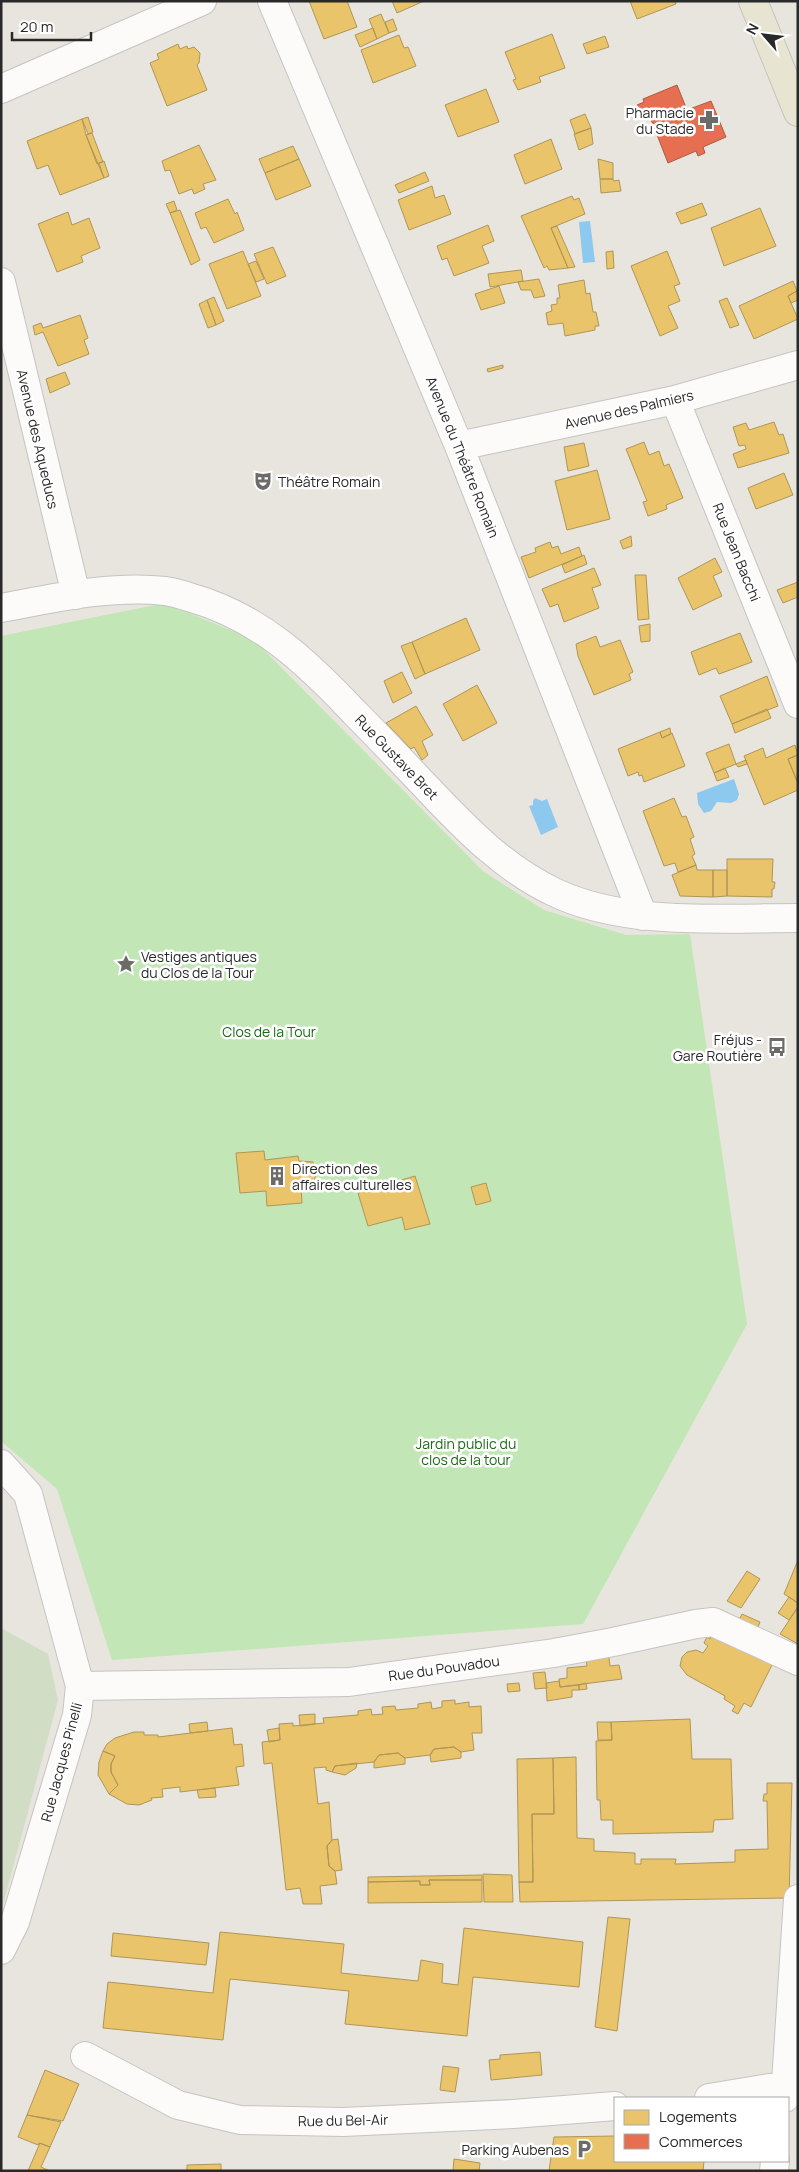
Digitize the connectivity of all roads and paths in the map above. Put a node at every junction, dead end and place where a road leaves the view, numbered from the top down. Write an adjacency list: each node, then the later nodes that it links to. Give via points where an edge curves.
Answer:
1 (202, 1): 4 (street)
2 (272, 1): 9 (street, Avenue du Théâtre Romain)
3 (753, 1): 5 (main road)
4 (1, 89)
5 (798, 112)
6 (1, 282): 10 (street, Avenue des Aqueducs)
7 (798, 365): 8 (street, Avenue des Palmiers)
8 (675, 400): 9 (street, Avenue des Palmiers); 12 (street, Rue Jean Bacchi)
9 (460, 446): 13 (street, Avenue du Théâtre Romain)
10 (76, 595): 11 (street, Rue Gustave Bret); 13 (street, Rue Gustave Bret, via 123,590 166,591 210,603 251,622 316,672 464,826 510,866 554,892 597,909)
11 (1, 608)
12 (798, 704)
13 (644, 916): 14 (street, Rue Gustave Bret)
14 (798, 918)
15 (1, 1464): 17 (street, Rue Jacques Pinelli, via 28,1494)
16 (798, 1661): 17 (street, Rue du Pouvadou, via 713,1622 554,1653 348,1682)
17 (80, 1686): 19 (street, Rue Jacques Pinelli, via 76,1715 15,1922)
18 (798, 1899): 21 (street, via 791,1984)
19 (1, 1950)
20 (85, 2056): 23 (street, Rue du Bel-Air, via 178,2105 240,2120 343,2122)
21 (790, 2089): 22 (street)
22 (718, 2097)
23 (614, 2106)

